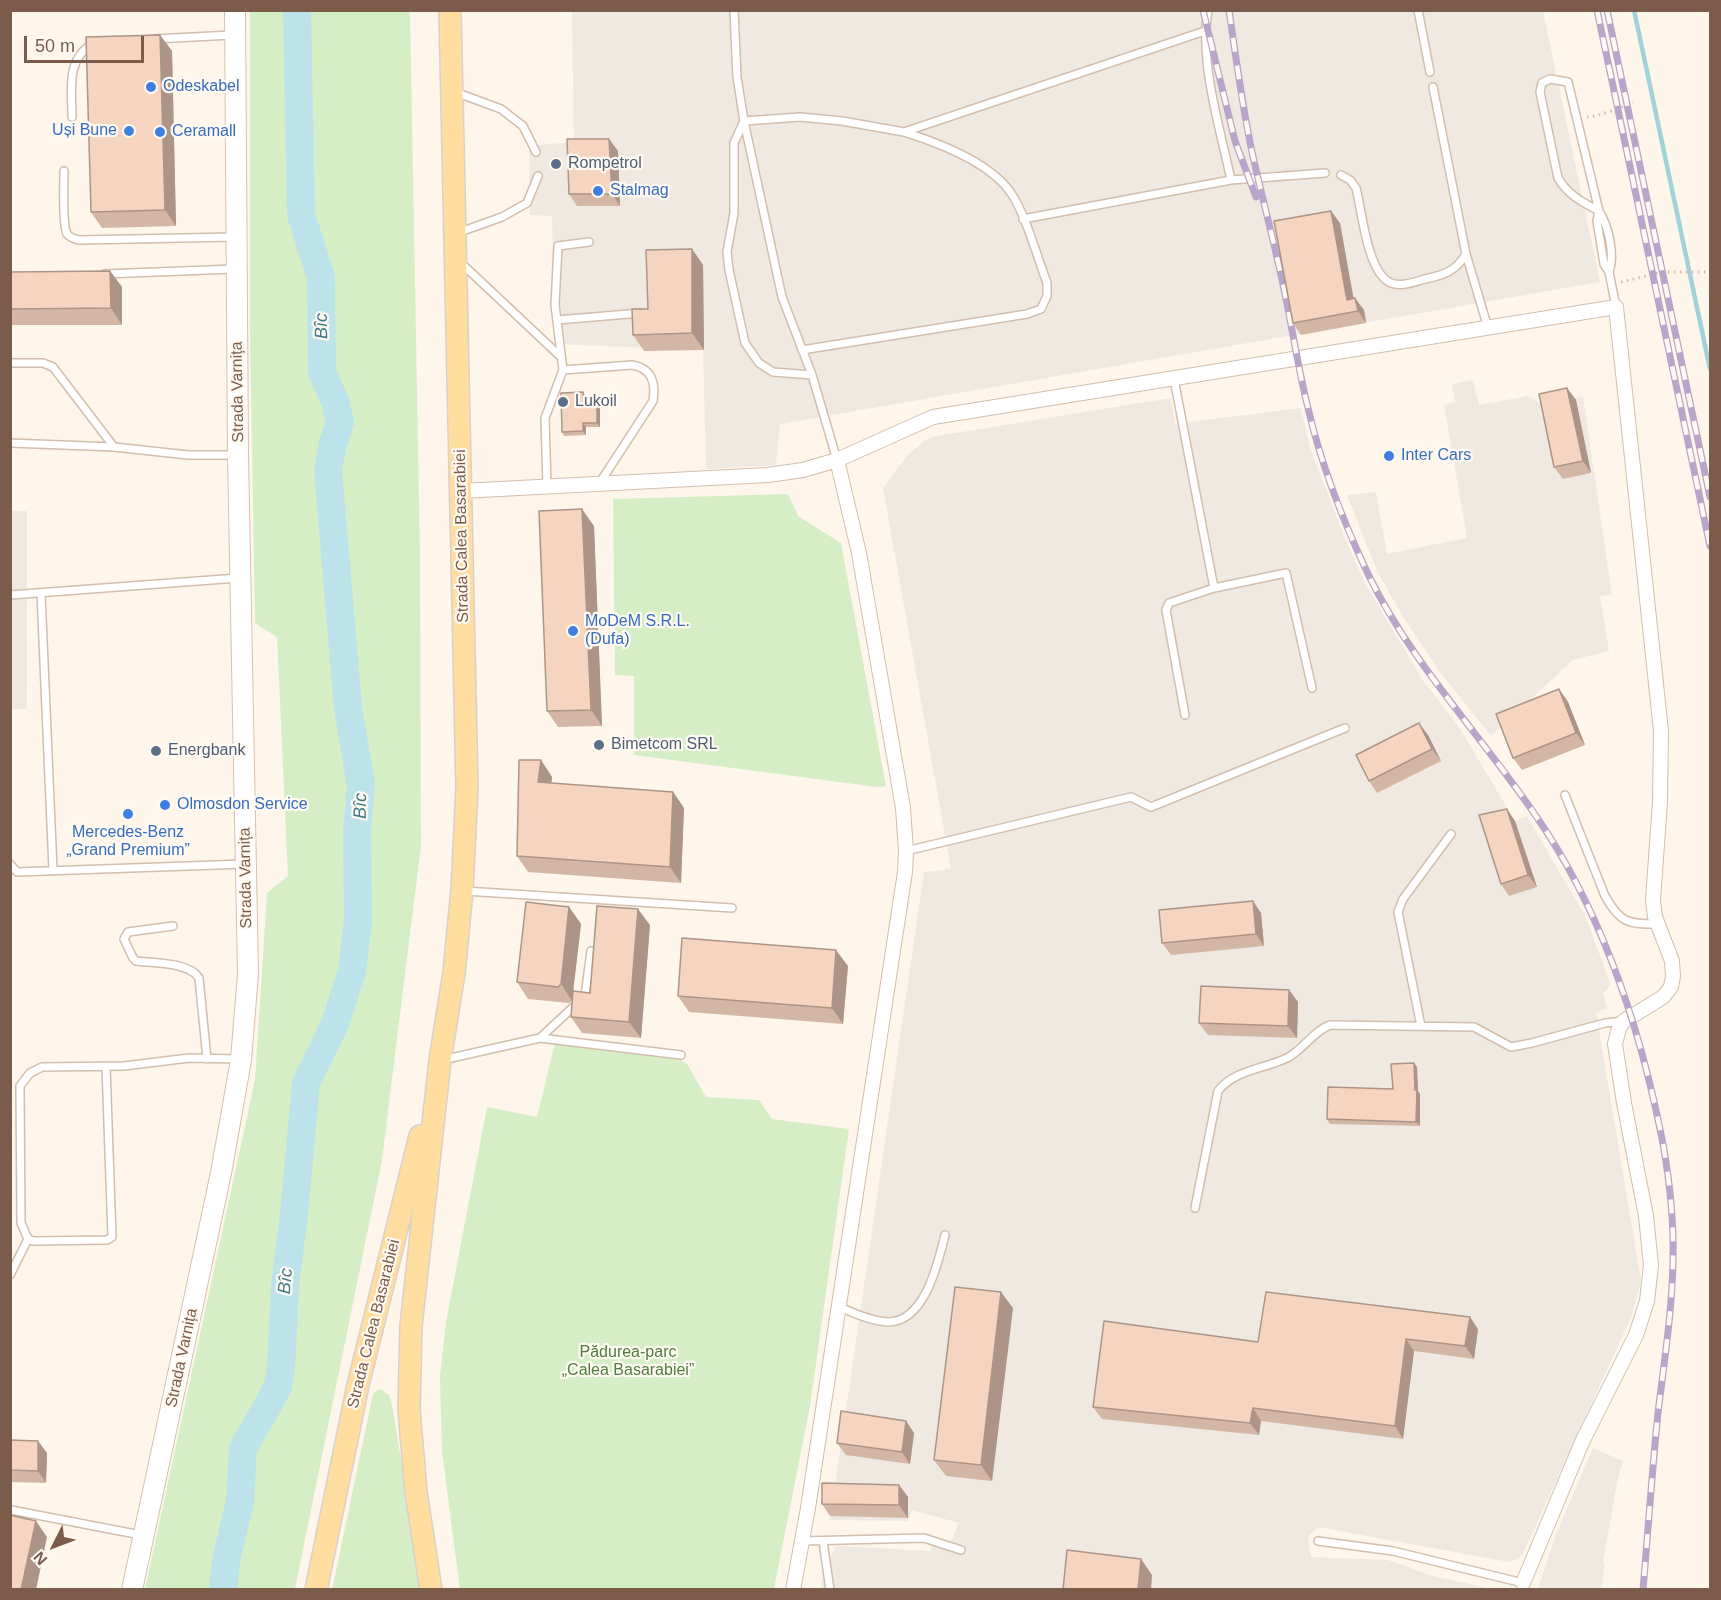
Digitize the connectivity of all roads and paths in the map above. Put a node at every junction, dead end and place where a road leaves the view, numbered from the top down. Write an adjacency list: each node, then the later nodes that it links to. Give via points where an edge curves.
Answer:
1 (235, 10): 7 (street, Strada Varnița)
2 (450, 10): 12 (main road, Strada Calea Basarabiei)
3 (734, 10): 16 (lane)
4 (1208, 10): 6 (lane)
5 (1418, 10): 10 (lane)
6 (1204, 31): 17 (lane); 23 (lane, via 1205,55)
7 (236, 35): 8 (lane); 27 (street, Strada Varnița)
8 (149, 39)
9 (105, 41): 15 (lane, via 95,42 77,58 72,72)
10 (1430, 72)
11 (1433, 87): 29 (lane)
12 (452, 90): 18 (lane, via 501,109 523,126); 26 (main road, Strada Calea Basarabiei)
13 (1633, 102): 14 (path, via 1600,115)
14 (1578, 116): 24 (lane); 24 (lane, via 1568,82 1550,79 1542,83 1540,92 1558,178 1576,199)
15 (72, 117)
16 (744, 121): 17 (lane, via 800,117); 39 (lane, via 782,297); 43 (lane, via 734,143 734,213 727,252 745,343 759,363 773,372)
17 (903, 132): 25 (lane, via 945,145 996,175 1012,194)
18 (536, 152)
19 (64, 171): 27 (lane, via 65,224 72,238)
20 (1325, 173): 23 (lane)
21 (1341, 175): 29 (lane, via 1356,188 1374,263 1389,282 1400,285 1446,274 1460,265)
22 (538, 176): 26 (lane, via 527,203)
23 (1231, 180): 25 (lane)
24 (1599, 212): 34 (lane, via 1605,220 1613,262 1609,272)
25 (1023, 219): 39 (lane, via 1047,283 1041,309)
26 (455, 234): 30 (main road, Strada Calea Basarabiei)
27 (236, 237): 31 (street, Strada Varnița)
28 (589, 242): 37 (lane, via 558,246)
29 (1466, 254): 38 (lane)
30 (455, 258): 40 (lane); 51 (main road, Strada Calea Basarabiei)
31 (237, 269): 33 (lane); 47 (street, Strada Varnița)
32 (1710, 272): 34 (path, via 1663,272)
33 (92, 274)
34 (1611, 283): 35 (lane)
35 (1616, 307): 38 (street); 67 (street, via 1661,731 1653,900)
36 (644, 312): 37 (lane)
37 (557, 320): 40 (lane)
38 (1488, 328): 44 (street)
39 (802, 350): 43 (lane)
40 (561, 357): 42 (lane)
41 (10, 363): 46 (lane, via 43,363 52,367)
42 (563, 370): 49 (lane, via 632,365 642,367 653,382 653,401); 50 (lane, via 545,418)
43 (812, 375): 48 (lane)
44 (1174, 379): 48 (street, via 933,417); 53 (lane)
45 (10, 443): 46 (lane)
46 (114, 447): 47 (lane, via 188,455)
47 (238, 455): 52 (street, Strada Varnița)
48 (837, 460): 49 (street, via 768,475); 61 (street, via 859,553 903,808)
49 (599, 483): 50 (street)
50 (547, 486): 51 (street)
51 (460, 491): 65 (main road, Strada Calea Basarabiei, via 467,788)
52 (242, 578): 54 (lane); 63 (street, Strada Varnița)
53 (1214, 588): 56 (lane, via 1286,573); 57 (lane, via 1169,603 1166,609)
54 (41, 594): 55 (lane); 64 (lane)
55 (10, 596)
56 (1312, 688)
57 (1185, 715)
58 (1345, 728): 61 (lane, via 1151,807 1131,797)
59 (1565, 795): 67 (lane, via 1611,908 1633,924)
60 (1451, 834): 71 (lane, via 1403,898 1398,912)
61 (906, 851): 82 (street)
62 (10, 864): 64 (lane, via 17,872)
63 (246, 864): 64 (lane); 75 (street, Strada Varnița, via 248,974)
64 (53, 870)
65 (462, 891): 66 (lane); 76 (main road, Strada Calea Basarabiei)
66 (732, 908)
67 (1657, 924): 70 (street, via 1672,961 1671,987 1663,997)
68 (173, 926): 74 (lane, via 128,932 124,939 136,961 184,967 199,978)
69 (591, 951): 72 (lane, via 585,996)
70 (1624, 1021): 71 (lane, via 1511,1047 1474,1027); 89 (street, via 1618,1028 1615,1044 1646,1216 1651,1265 1647,1301 1636,1335 1583,1440)
71 (1421, 1026): 78 (lane, via 1330,1025 1288,1057 1223,1085 1218,1091)
72 (540, 1038): 73 (lane); 76 (lane)
73 (681, 1055)
74 (207, 1059): 75 (lane); 77 (lane)
75 (241, 1060): 84 (street, Strada Varnița)
76 (440, 1060): 91 (main road, Strada Calea Basarabiei, via 358,1385); 92 (main road, Strada Calea Basarabiei, via 411,1326 409,1400 416,1492)
77 (105, 1066): 80 (lane, via 42,1067 20,1086 21,1223); 80 (lane, via 112,1237)
78 (1195, 1208)
79 (945, 1235): 82 (lane, via 937,1270 909,1316 891,1322 877,1321)
80 (28, 1239): 81 (lane)
81 (10, 1275)
82 (839, 1307): 85 (street)
83 (11, 1510): 84 (lane)
84 (144, 1535): 90 (street, Strada Varnița)
85 (802, 1541): 86 (lane); 93 (street)
86 (823, 1541): 88 (lane, via 924,1538); 94 (lane)
87 (1318, 1541): 89 (lane, via 1393,1551)
88 (961, 1550)
89 (1522, 1586)
90 (132, 1590)
91 (316, 1590)
92 (431, 1590)
93 (793, 1590)
94 (830, 1590)

